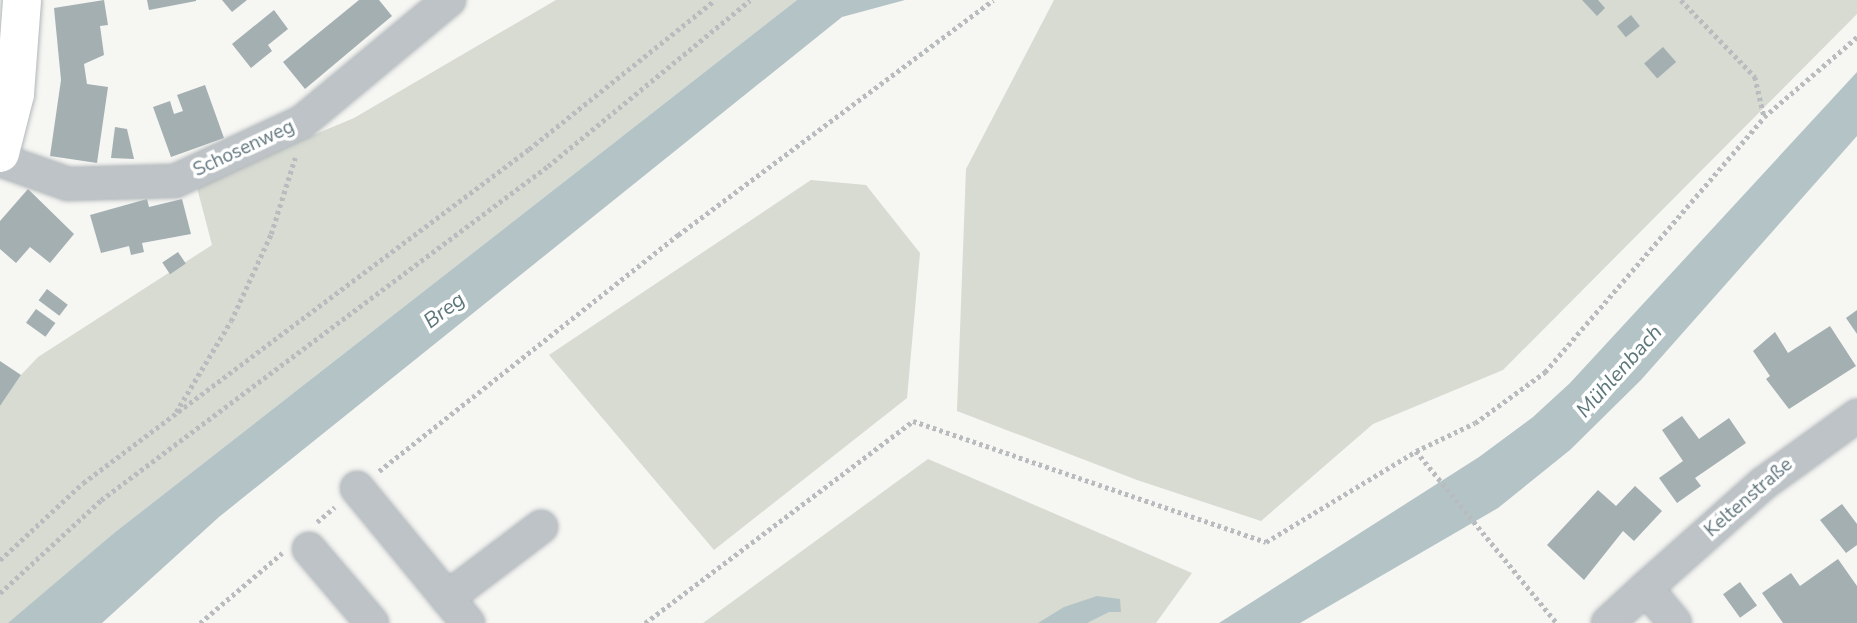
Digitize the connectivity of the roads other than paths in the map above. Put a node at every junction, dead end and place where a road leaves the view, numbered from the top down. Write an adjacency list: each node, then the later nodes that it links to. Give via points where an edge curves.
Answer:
1 (449, 0): 4 (street, Schosenweg, via 302,122 175,181 68,184)
2 (20, 3): 3 (main road, via 15,94)
3 (0, 153)
4 (0, 160)
5 (1857, 416): 9 (street, Keltenstraße, via 1764,483)
6 (357, 488): 10 (street)
7 (541, 527): 10 (street)
8 (309, 549): 11 (street)
9 (1646, 588): 13 (street, Keltenstraße); 14 (street)
10 (447, 598): 12 (street)
11 (372, 623)
12 (468, 623)
13 (1608, 623)
14 (1675, 623)

